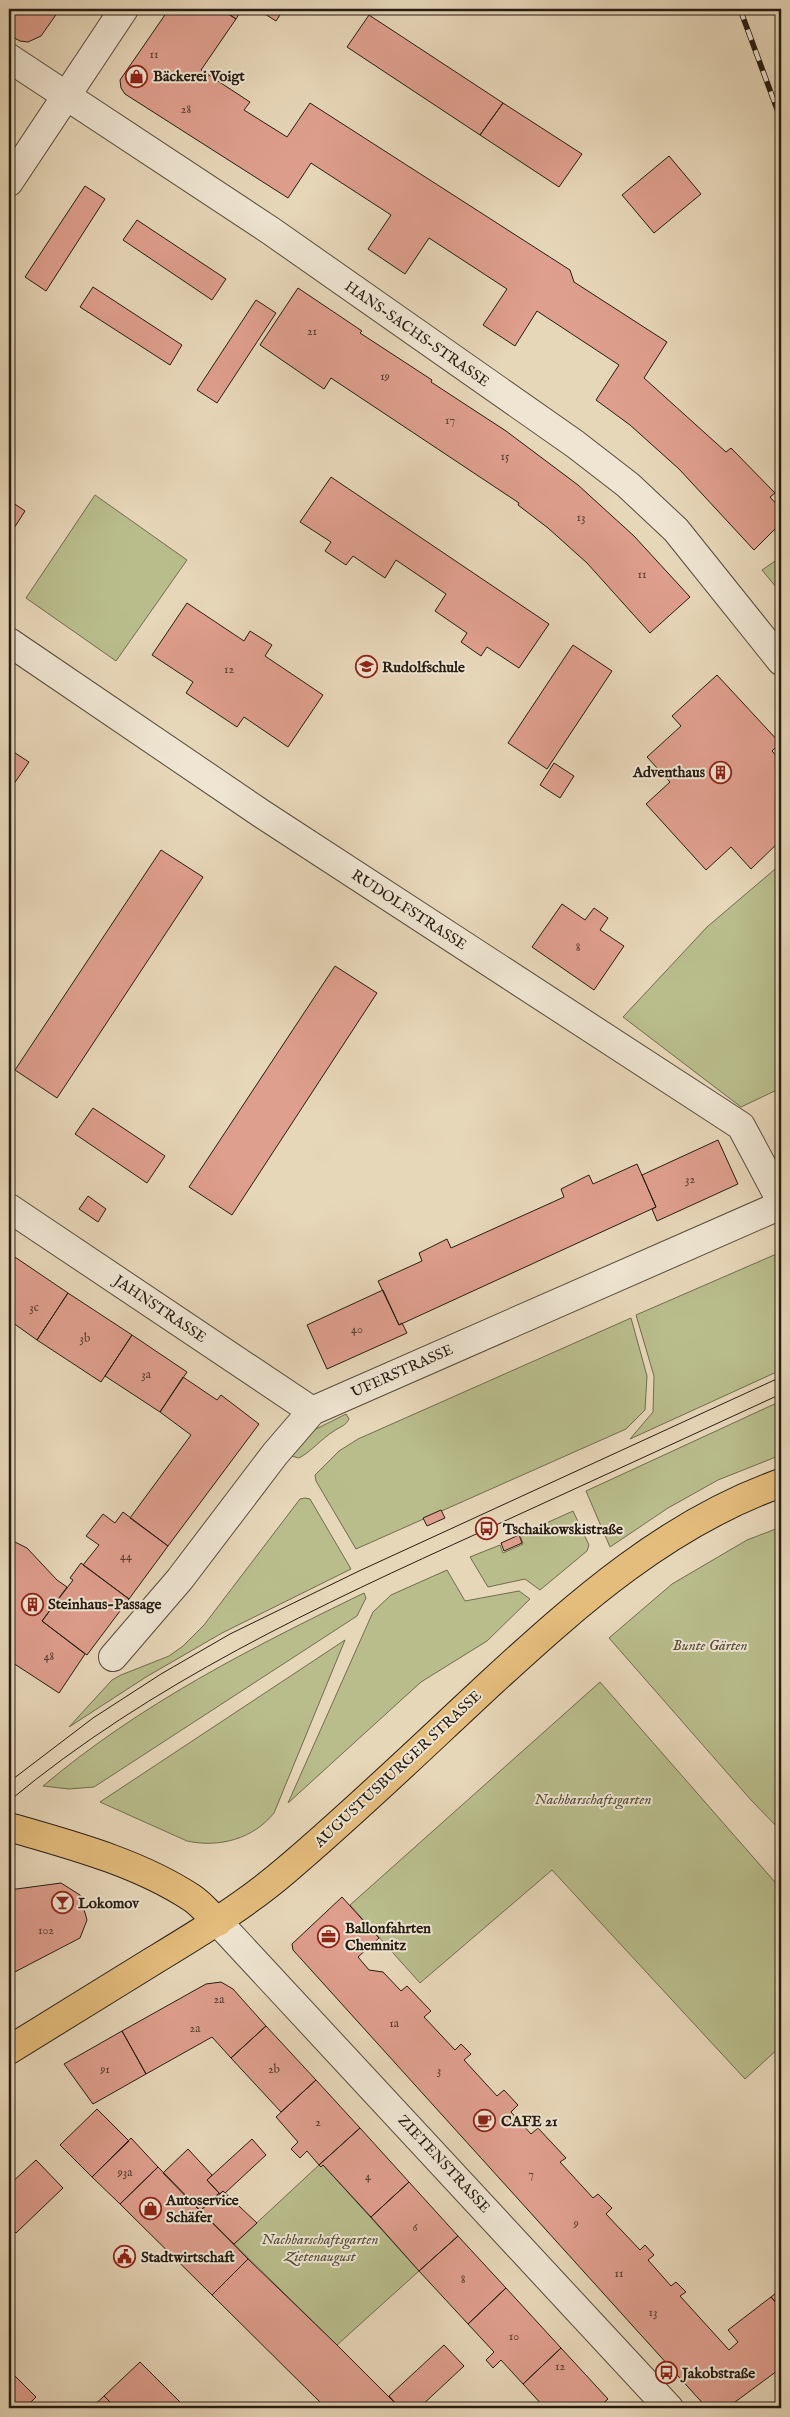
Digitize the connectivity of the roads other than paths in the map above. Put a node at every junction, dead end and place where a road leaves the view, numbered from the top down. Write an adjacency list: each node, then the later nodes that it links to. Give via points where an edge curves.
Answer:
1 (124, 9): 3 (street)
2 (9, 58): 3 (street, HANS-SACHS-STRASSE)
3 (66, 96): 4 (street); 6 (street, HANS-SACHS-STRASSE, via 271,231 628,485 676,530)
4 (9, 182)
5 (9, 642): 7 (street, RUDOLFSTRASSE, via 262,814 741,1126)
6 (781, 661)
7 (781, 1201)
8 (781, 1206): 10 (street, UFERSTRASSE)
9 (9, 1208): 10 (street, JAHNSTRASSE)
10 (312, 1411): 12 (street, UFERSTRASSE, via 275,1454 180,1579)
11 (781, 1483): 14 (main road, AUGUSTUSBURGER STRASSE, via 692,1523 614,1576 535,1643 306,1853)
12 (114, 1657)
13 (9, 1827): 14 (main road, via 99,1853 164,1882 193,1899)
14 (218, 1922): 15 (main road, AUGUSTUSBURGER STRASSE); 16 (street, ZIETENSTRASSE)
15 (9, 2050)
16 (669, 2408)

